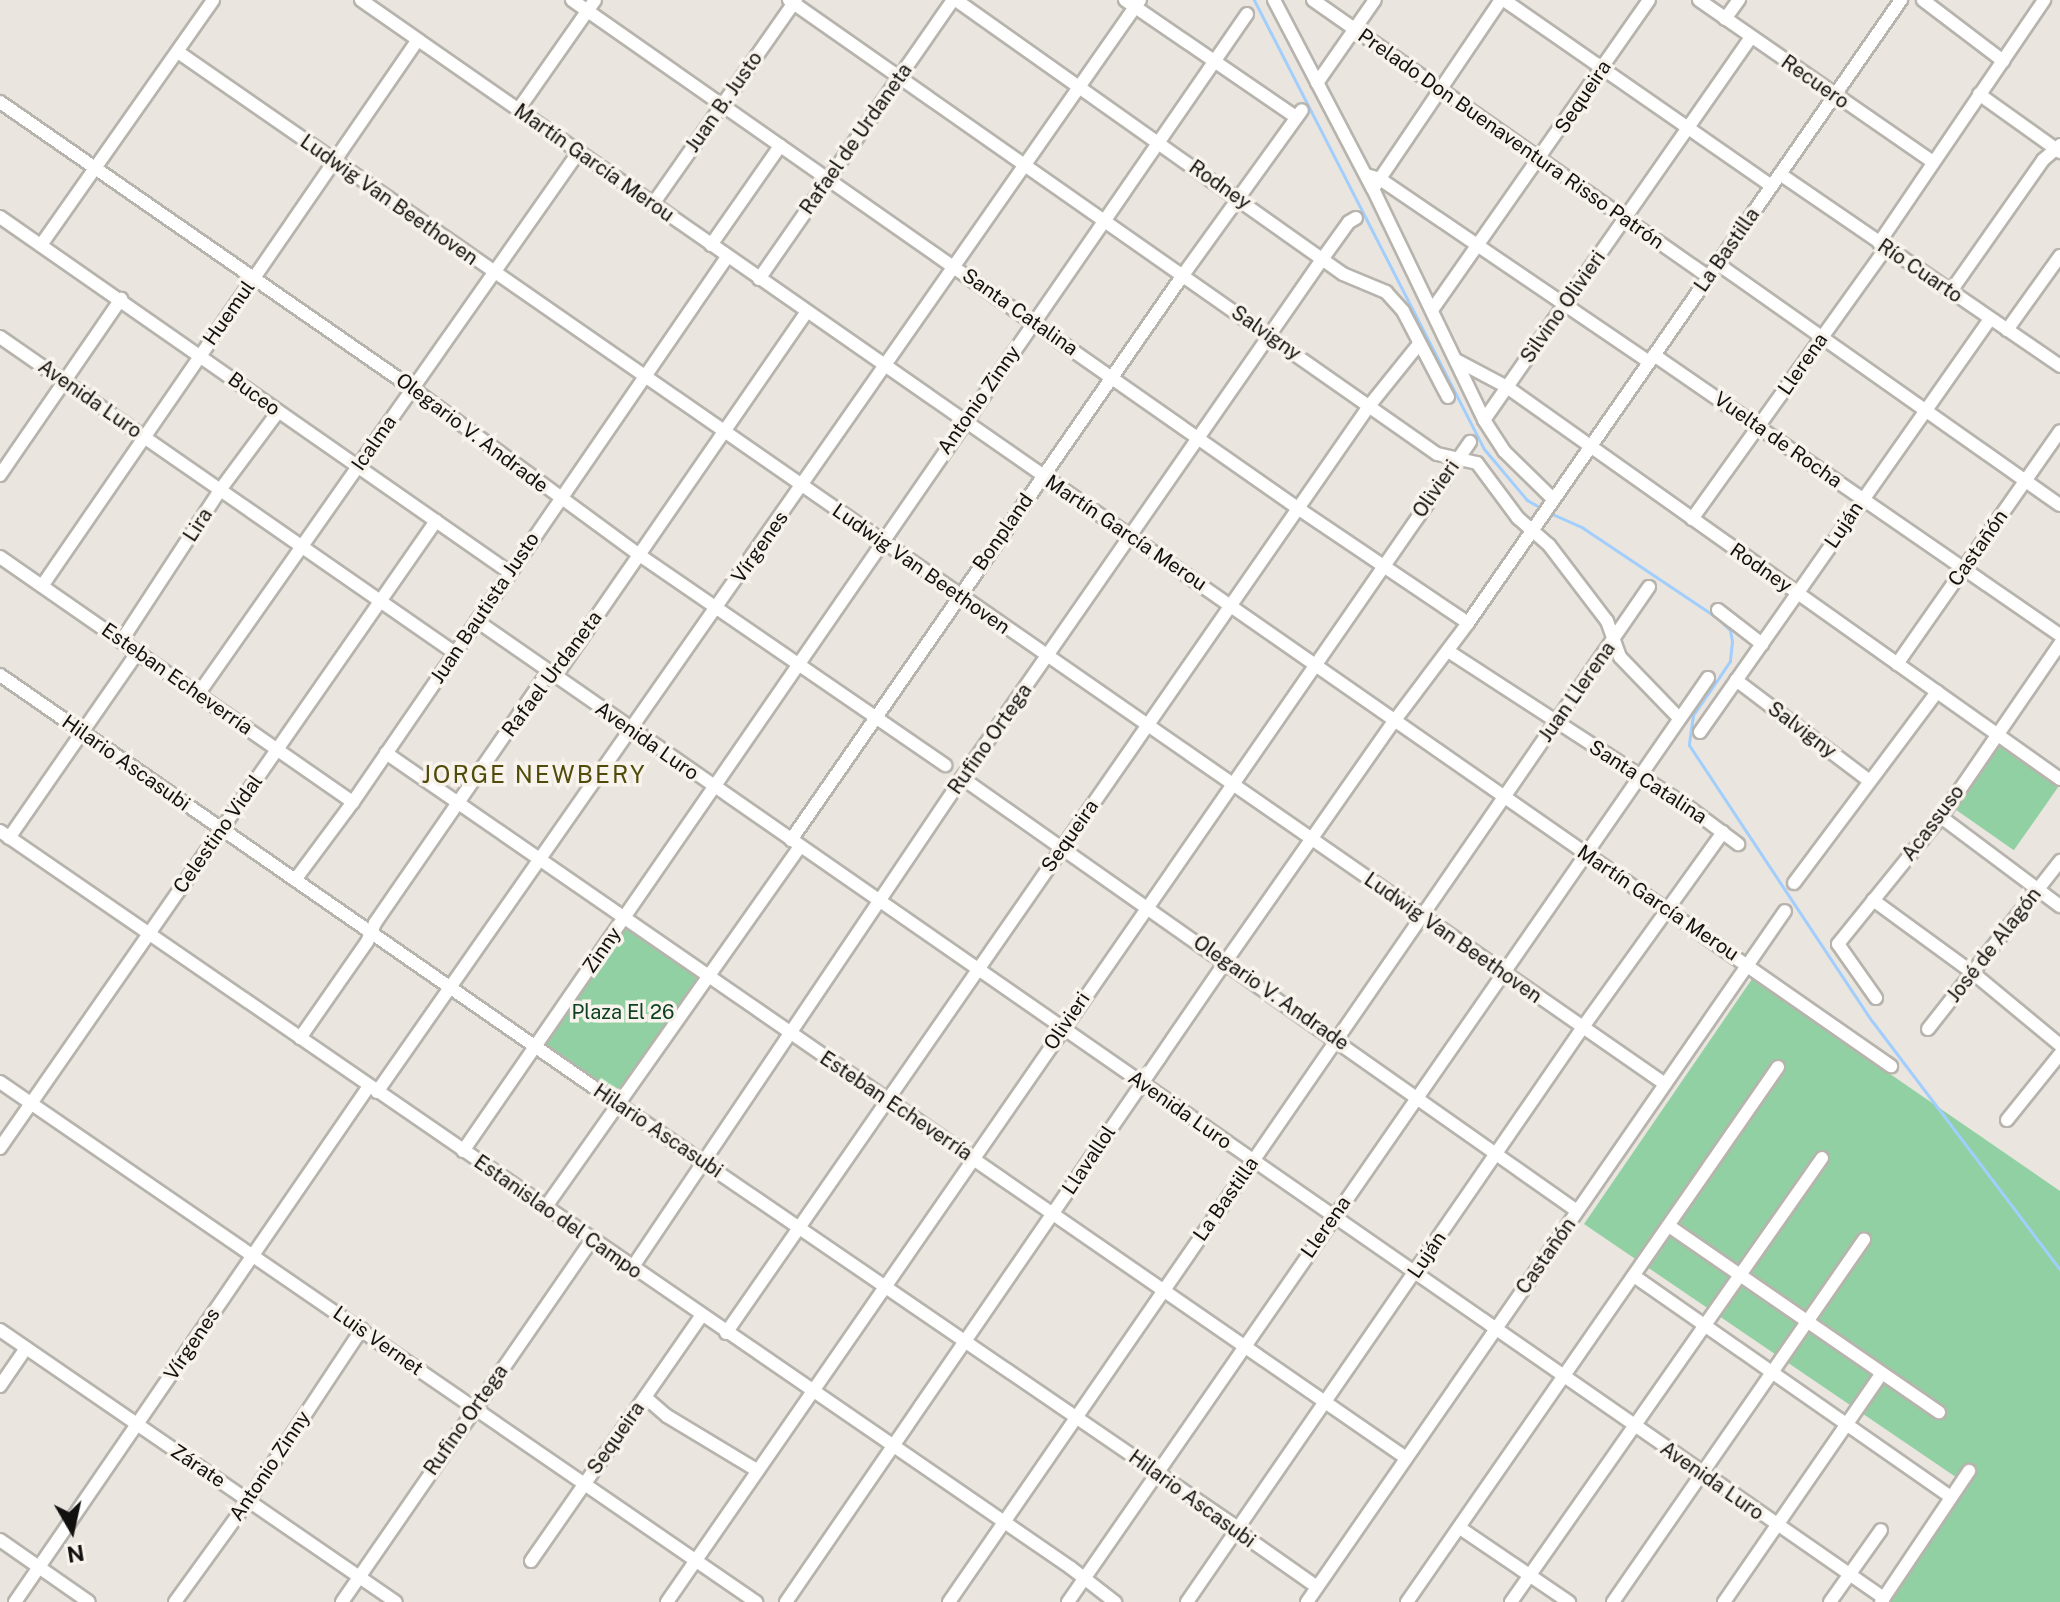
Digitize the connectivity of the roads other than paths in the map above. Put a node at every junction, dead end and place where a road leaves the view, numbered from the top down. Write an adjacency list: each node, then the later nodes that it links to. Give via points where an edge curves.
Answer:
1 (213, 0): 24 (street)
2 (361, 0): 18 (street, Martín García Merou)
3 (572, 0): 17 (street, Santa Catalina)
4 (955, 0): 28 (street, Rafael de Urdaneta); 30 (street, Rodney)
5 (1274, 0): 29 (street)
6 (1313, 0): 21 (street, Prelado Don Buenaventura Risso Patrón)
7 (1375, 0): 21 (street)
8 (1503, 0): 27 (street); 31 (street)
9 (1649, 0): 27 (street, Sequeira)
10 (1699, 0): 20 (street, Recuero)
11 (1739, 0): 20 (street)
12 (1901, 0): 33 (street, La Bastilla)
13 (1923, 0): 25 (street)
14 (2044, 0): 25 (street, Llerena)
15 (793, 1): 28 (street, Salvigny); 35 (street, Juan B. Justo)
16 (1134, 2): 26 (street); 30 (street, Vírgenes)
17 (592, 5): 35 (street, Santa Catalina); 36 (street)
18 (381, 6): 23 (street, Martín García Merou)
19 (1247, 14): 26 (street, Antonio Zinny)
20 (1725, 19): 22 (street, Recuero)
21 (1354, 29): 29 (street); 31 (street, Prelado Don Buenaventura Risso Patrón)
22 (1751, 37): 33 (street, Recuero); 37 (street, Silvino Olivieri)
23 (417, 41): 36 (street, Martín García Merou); 43 (street, Huemul)
24 (178, 52): 43 (street, Ludwig Van Beethoven); 46 (street)
25 (2003, 61): 32 (street, Llerena)
26 (1214, 62): 38 (street, Antonio Zinny); 51 (street, Bonpland, via 1299,113)
27 (1602, 69): 37 (street); 42 (street, Sequeira)
28 (900, 78): 45 (street, Salvigny); 48 (street, Rafael de Urdaneta)
29 (1317, 83): 49 (street, Vuelta de Rocha, via 1366,175)
30 (1080, 86): 38 (street, Rodney); 45 (street, Vírgenes)
31 (1442, 89): 42 (street, Prelado Don Buenaventura Risso Patrón); 49 (street)
32 (1979, 94): 40 (street); 44 (street, Llerena)
33 (1833, 96): 44 (street, Recuero); 47 (street, La Bastilla)
34 (0, 102): 46 (street, Olegario V. Andrade)
35 (722, 104): 39 (street, Santa Catalina); 52 (street, Juan B. Justo)
36 (518, 110): 41 (street, Martín García Merou)
37 (1690, 129): 50 (street); 55 (street, Silvino Olivieri)
38 (1159, 142): 51 (street, Rodney); 56 (street, Antonio Zinny)
39 (780, 146): 48 (street, Santa Catalina); 58 (street)
40 (2058, 148): 71 (street, via 2043,160)
41 (578, 153): 52 (street, Martín García Merou); 66 (street, Icalma)
42 (1540, 159): 55 (street, Prelado Don Buenaventura Risso Patrón); 60 (street, Sequeira)
43 (335, 162): 66 (street, Ludwig Van Beethoven); 68 (street, Huemul)
44 (1933, 162): 59 (street, Llerena)
45 (1025, 165): 56 (street, Salvigny); 65 (street, Vírgenes)
46 (95, 169): 57 (street); 68 (street, Olegario V. Andrade)
47 (1780, 174): 50 (street, La Bastilla); 59 (street, Río Cuarto)
48 (827, 179): 65 (street, Santa Catalina); 70 (street, Rafael de Urdaneta)
49 (1377, 184): 60 (street, Vuelta de Rocha); 74 (street)
50 (1772, 186): 64 (street, La Bastilla)
51 (1238, 198): 63 (street, Rodney); 67 (street, Bonpland)
52 (653, 204): 58 (street, Martín García Merou)
53 (0, 217): 57 (street, Buceo)
54 (1356, 218): 63 (street, Rufino Ortega)
55 (1625, 218): 69 (street, Prelado Don Buenaventura Risso Patrón); 73 (street, Silvino Olivieri)
56 (1105, 220): 67 (street, Salvigny); 77 (street, Antonio Zinny)
57 (41, 245): 72 (street, Buceo)
58 (711, 245): 62 (street, Martín García Merou)
59 (1883, 245): 71 (street, Río Cuarto); 81 (street, Llerena)
60 (1479, 247): 73 (street, Vuelta de Rocha); 74 (street, Sequeira)
61 (2060, 256): 78 (street)
62 (727, 257): 70 (street, Martín García Merou); 88 (street, Juan Bautista Justo)
63 (1323, 258): 79 (street, Rufino Ortega); 82 (street, Rodney, via 1343,274 1395,299)
64 (1718, 264): 69 (street, La Bastilla); 81 (street)
65 (956, 266): 77 (street, Santa Catalina); 86 (street, Vírgenes)
66 (493, 273): 88 (street, Ludwig Van Beethoven); 92 (street, Icalma)
67 (1183, 275): 79 (street, Salvigny); 89 (street, Bonpland)
68 (254, 277): 83 (street, Huemul); 92 (street, Olegario V. Andrade)
69 (1709, 277): 84 (street, La Bastilla)
70 (759, 279): 75 (street, Martín García Merou)
71 (1951, 291): 76 (street, Río Cuarto)
72 (121, 299): 83 (street, Buceo); 90 (street)
73 (1564, 307): 84 (street, Vuelta de Rocha); 91 (street, Silvino Olivieri)
74 (1432, 310): 85 (street)
75 (807, 312): 86 (street, Martín García Merou); 101 (street, Rafael Urdaneta)
76 (1990, 319): 78 (street, Río Cuarto); 95 (street, Luján)
77 (1034, 321): 89 (street, Santa Catalina); 98 (street, Antonio Zinny)
78 (2007, 330): 87 (street, Río Cuarto)
79 (1270, 336): 94 (street, Salvigny); 103 (street, Rufino Ortega)
80 (0, 337): 90 (street, Avenida Luro)
81 (1821, 337): 95 (street); 99 (street, Llerena)
82 (1419, 344): 93 (street, Rodney); 94 (street, Sequeira)
83 (200, 355): 96 (street, Buceo); 102 (street, Huemul)
84 (1652, 359): 99 (street, Vuelta de Rocha); 105 (street, La Bastilla)
85 (1458, 361): 91 (street, Rodney); 97 (street)
86 (885, 366): 98 (street, Martín García Merou); 111 (street, Vírgenes)
87 (2060, 366)
88 (643, 376): 101 (street, Ludwig Van Beethoven); 113 (street, Juan Bautista Justo)
89 (1112, 377): 103 (street, Santa Catalina); 109 (street, Bonpland)
90 (64, 380): 102 (street, Avenida Luro); 108 (street)
91 (1507, 387): 97 (street, Silvino Olivieri); 105 (street, Rodney)
92 (412, 388): 107 (street, Icalma); 113 (street, Olegario V. Andrade)
93 (1448, 397)
94 (1369, 406): 106 (street, Salvigny, via 1437,454); 117 (street, Sequeira)
95 (1925, 411): 110 (street); 114 (street, Luján)
96 (278, 412): 107 (street, Buceo); 112 (street, Lira)
97 (1484, 420): 115 (street, via 1504,451)
98 (964, 421): 109 (street, Martín García Merou); 122 (street, Antonio Zinny)
99 (1758, 427): 114 (street, Vuelta de Rocha); 118 (street, Llerena)
100 (2060, 431): 110 (street, Castañón)
101 (723, 432): 111 (street, Ludwig Van Beethoven); 124 (street, Rafael Urdaneta)
102 (143, 436): 112 (street, Avenida Luro); 129 (street, Huemul)
103 (1198, 437): 117 (street, Santa Catalina); 121 (street, Rufino Ortega)
104 (1470, 442): 106 (street, Olivieri)
105 (1590, 446): 115 (street, La Bastilla); 118 (street, Rodney)
106 (1457, 459): 120 (street, Salvigny, via 1477,463); 126 (street, Olivieri)
107 (358, 466): 119 (street, Buceo); 123 (street, Icalma)
108 (0, 475)
109 (1042, 476): 121 (street, Martín García Merou); 132 (street, Bonpland)
110 (2025, 481): 116 (street); 127 (street, Castañón)
111 (802, 487): 122 (street, Ludwig Van Beethoven); 135 (street, Vírgenes)
112 (220, 490): 123 (street, Avenida Luro); 140 (street, Lira)
113 (559, 498): 124 (street, Olegario V. Andrade); 128 (street, Juan Bautista Justo)
114 (1862, 498): 127 (street, Vuelta de Rocha); 131 (street, Luján)
115 (1553, 499): 120 (street, La Bastilla)
116 (2060, 505)
117 (1299, 509): 126 (street, Santa Catalina); 134 (street, Sequeira)
118 (1692, 519): 131 (street, Rodney)
119 (436, 521): 128 (street, Buceo); 133 (street, Celestino Vidal)
120 (1532, 532): 138 (street); 141 (street, Salvigny, via 1549,545 1607,621)
121 (1130, 536): 134 (street, Martín García Merou); 147 (street, Rufino Ortega)
122 (881, 542): 132 (street, Ludwig Van Beethoven); 149 (street, Antonio Zinny)
123 (301, 546): 133 (street, Avenida Luro); 156 (street, Icalma)
124 (638, 554): 135 (street, Olegario V. Andrade); 152 (street, Rafael Urdaneta, via 561,668)
125 (0, 557): 129 (street, Esteban Echeverría)
126 (1383, 566): 138 (street, Santa Catalina); 150 (street, Olivieri)
127 (1965, 567): 139 (street, Vuelta de Rocha); 148 (street, Castañón)
128 (509, 572): 137 (street, Juan Bautista Justo)
129 (42, 586): 140 (street, Esteban Echeverría)
130 (1649, 587): 141 (street, Juan Llerena)
131 (1797, 594): 142 (street, Luján); 148 (street, Rodney)
132 (959, 596): 147 (street, Ludwig Van Beethoven); 157 (street, Bonpland)
133 (379, 600): 146 (street, Avenida Luro); 166 (street, Celestino Vidal)
134 (1232, 605): 150 (street, Martín García Merou); 161 (street, Sequeira)
135 (716, 609): 149 (street, Olegario V. Andrade); 162 (street, Vírgenes)
136 (1718, 610): 142 (street)
137 (477, 621): 146 (street, Juan Bautista Justo); 152 (street, Avenida Luro)
138 (1468, 623): 144 (street)
139 (2060, 635)
140 (122, 640): 145 (street, Esteban Echeverría)
141 (1612, 642): 158 (street, Salvigny); 160 (street, Juan Llerena)
142 (1762, 644): 154 (street, Luján)
143 (2060, 644): 165 (street, Acassuso)
144 (1448, 651): 159 (street); 160 (street, Santa Catalina)
145 (138, 652): 156 (street, Esteban Echeverría); 163 (street)
146 (455, 653): 167 (street, Juan Bautista Justo)
147 (1048, 656): 161 (street, Ludwig Van Beethoven); 170 (street, Rufino Ortega)
148 (1897, 664): 155 (street, Rodney)
149 (797, 665): 157 (street, Olegario V. Andrade); 174 (street, Antonio Zinny)
150 (1316, 665): 159 (street, Martín García Merou); 173 (street, Olivieri)
151 (0, 675): 163 (street, Hilario Ascasubi)
152 (551, 675): 162 (street, Avenida Luro); 177 (street, Rafael Urdaneta)
153 (1708, 678): 158 (street)
154 (1736, 680): 164 (street, Luján); 172 (street, Salvigny)
155 (1937, 692): 165 (street, Rodney); 172 (street)
156 (199, 693): 166 (street, Esteban Echeverría)
157 (875, 717): 168 (street, Olegario V. Andrade); 183 (street, Bonpland)
158 (1679, 718): 169 (street)
159 (1395, 720): 175 (street, Martín García Merou); 182 (street, Llavallol)
160 (1556, 723): 169 (street, Santa Catalina); 175 (street, Juan Llerena)
161 (1147, 724): 173 (street, Ludwig Van Beethoven); 185 (street, Sequeira)
162 (630, 729): 174 (street, Avenida Luro); 187 (street, Vírgenes)
163 (81, 732): 179 (street, Hilario Ascasubi); 181 (street)
164 (1700, 732)
165 (1997, 733): 171 (street, Rodney); 178 (street, Acassuso)
166 (277, 750): 176 (street, Esteban Echeverría); 179 (street, Celestino Vidal)
167 (386, 753): 176 (street, Juan Bautista Justo); 177 (street, Esteban Echeverría)
168 (945, 765)
169 (1640, 776): 180 (street, Santa Catalina); 186 (street)
170 (962, 778): 185 (street, Olegario V. Andrade); 193 (street, Rufino Ortega)
171 (2060, 779)
172 (1868, 780): 190 (street)
173 (1233, 785): 182 (street, Ludwig Van Beethoven); 194 (street, Olivieri)
174 (713, 787): 183 (street, Avenida Luro); 199 (street, Zinny)
175 (1504, 797): 186 (street, Martín García Merou); 198 (street, La Bastilla)
176 (353, 802): 189 (street, Juan Bautista Justo)
177 (458, 804): 187 (street, Esteban Echeverría); 200 (street, Rafael Urdaneta)
178 (1941, 817): 191 (street); 192 (street, Acassuso)
179 (221, 829): 189 (street, Hilario Ascasubi); 201 (street, Celestino Vidal)
180 (1723, 832): 184 (street, Santa Catalina); 196 (street, Luján)
181 (4, 834): 201 (street, Estanislao del Campo)
182 (1311, 840): 198 (street, Ludwig Van Beethoven); 202 (street, Llavallol)
183 (796, 843): 193 (street, Avenida Luro); 207 (street, Bonpland)
184 (1738, 844)
185 (1063, 847): 194 (street, Olegario V. Andrade); 204 (street, Sequeira)
186 (1586, 854): 196 (street, Martín García Merou); 205 (street, Llerena)
187 (538, 859): 199 (street, Esteban Echeverría); 208 (street, Vírgenes)
188 (2060, 861): 191 (street, José de Alagón)
189 (295, 880): 200 (street, Hilario Ascasubi)
190 (1794, 883)
191 (2039, 889): 195 (street); 206 (street, José de Alagón)
192 (1873, 900): 206 (street); 209 (street, Acassuso, via 1838,944)
193 (880, 902): 204 (street, Avenida Luro); 213 (street, Rufino Ortega)
194 (1146, 906): 202 (street, Olegario V. Andrade); 211 (street, Olivieri)
195 (2060, 906)
196 (1667, 907): 203 (street, Martín García Merou); 210 (street, Luján)
197 (1785, 911): 203 (street, Castañón)
198 (1421, 917): 205 (street, Ludwig Van Beethoven); 215 (street, La Bastilla)
199 (624, 918): 207 (street, Esteban Echeverría); 217 (street, Zinny)
200 (371, 933): 208 (street, Hilario Ascasubi); 214 (street, Rafael Urdaneta)
201 (148, 934): 214 (street, Estanislao del Campo); 227 (street, Celestino Vidal)
202 (1226, 961): 215 (street, Olegario V. Andrade); 222 (street, Llavallol)
203 (1748, 964): 219 (street, Martín García Merou); 223 (street, Castañón)
204 (976, 969): 211 (street, Avenida Luro); 226 (street, Sequeira)
205 (1503, 973): 210 (street, Ludwig Van Beethoven); 225 (street, Llerena)
206 (1973, 973): 212 (street, José de Alagón); 216 (street)
207 (708, 977): 213 (street, Esteban Echeverría); 228 (street, Bonpland)
208 (451, 988): 217 (street, Hilario Ascasubi); 224 (street, Vírgenes)
209 (1876, 998)
210 (1583, 1027): 223 (street, Ludwig Van Beethoven); 232 (street, Luján)
211 (1062, 1029): 222 (street, Avenida Luro); 233 (street, Olivieri)
212 (1928, 1029)
213 (792, 1034): 226 (street, Esteban Echeverría); 236 (street, Rufino Ortega)
214 (300, 1038): 224 (street, Estanislao del Campo)
215 (1338, 1040): 225 (street, Olegario V. Andrade); 235 (street, La Bastilla)
216 (2060, 1045)
217 (536, 1046): 228 (street, Hilario Ascasubi); 231 (street, Zinny)
218 (2060, 1054): 229 (street)
219 (1891, 1066)
220 (1778, 1067): 241 (street)
221 (0, 1082): 227 (street, Luis Vernet)
222 (1142, 1084): 235 (street, Avenida Luro); 239 (street, Llavallol)
223 (1665, 1084): 238 (street, Castañón)
224 (373, 1089): 231 (street, Estanislao del Campo); 245 (street, Vírgenes)
225 (1417, 1096): 232 (street, Olegario V. Andrade); 240 (street, Llerena)
226 (885, 1100): 233 (street, Esteban Echeverría); 242 (street, Sequeira)
227 (31, 1103): 230 (street, Celestino Vidal); 245 (street, Luis Vernet)
228 (618, 1104): 236 (street, Hilario Ascasubi); 237 (street, Bonpland)
229 (2007, 1120)
230 (0, 1148)
231 (463, 1151): 237 (street, Estanislao del Campo)
232 (1496, 1154): 238 (street, Olegario V. Andrade); 247 (street, Luján)
233 (973, 1158): 239 (street, Esteban Echeverría); 250 (street, Olivieri)
234 (1822, 1158): 248 (street)
235 (1253, 1162): 240 (street, Avenida Luro); 251 (street, La Bastilla)
236 (704, 1163): 242 (street, Hilario Ascasubi); 246 (street, Rufino Ortega)
237 (545, 1208): 243 (street, Estanislao del Campo)
238 (1577, 1211): 257 (street, Castañón)
239 (1054, 1212): 251 (street, Esteban Echeverría); 259 (street, Llavallol)
240 (1333, 1218): 247 (street, Avenida Luro); 260 (street, Llerena)
241 (1669, 1226): 248 (street); 249 (street)
242 (799, 1227): 250 (street, Hilario Ascasubi); 258 (street, Sequeira)
243 (592, 1240): 246 (street, Estanislao del Campo); 269 (street, Rufino Ortega)
244 (1864, 1240): 253 (street)
245 (253, 1255): 255 (street, Luis Vernet); 272 (street, Vírgenes)
246 (632, 1268): 252 (street, Estanislao del Campo)
247 (1414, 1274): 257 (street, Avenida Luro); 268 (street, Luján)
248 (1739, 1275): 253 (street); 254 (street)
249 (1634, 1276): 254 (street); 264 (street)
250 (885, 1287): 259 (street, Hilario Ascasubi); 266 (street, Olivieri)
251 (1163, 1289): 260 (street, Esteban Echeverría); 271 (street, La Bastilla)
252 (701, 1316): 258 (street, Estanislao del Campo); 267 (street, Sequeira)
253 (1807, 1321): 262 (street); 263 (street)
254 (1702, 1326): 262 (street); 274 (street)
255 (362, 1329): 269 (street, Luis Vernet); 283 (street, Antonio Zinny)
256 (0, 1330): 261 (street, Zárate)
257 (1495, 1330): 264 (street, Avenida Luro); 276 (street, Castañón)
258 (726, 1333): 266 (street, Estanislao del Campo)
259 (964, 1341): 271 (street, Hilario Ascasubi); 275 (street, Llavallol)
260 (1245, 1344): 268 (street, Esteban Echeverría); 279 (street, Llerena)
261 (26, 1348): 265 (street); 272 (street, Zárate)
262 (1771, 1374): 273 (street); 280 (street)
263 (1881, 1374): 270 (street); 273 (street)
264 (1564, 1378): 274 (street, Avenida Luro); 286 (street)
265 (0, 1386)
266 (813, 1392): 275 (street, Estanislao del Campo); 277 (street, Olivieri)
267 (645, 1397): 277 (street); 281 (street, Sequeira)
268 (1327, 1401): 276 (street, Esteban Echeverría); 287 (street, Luján)
269 (473, 1408): 281 (street, Luis Vernet); 295 (street, Rufino Ortega)
270 (1939, 1412)
271 (1076, 1417): 279 (street, Hilario Ascasubi); 284 (street, La Bastilla)
272 (137, 1424): 283 (street, Zárate); 292 (street, Vírgenes)
273 (1846, 1425): 282 (street); 285 (street)
274 (1633, 1426): 280 (street, Avenida Luro); 293 (street)
275 (892, 1446): 284 (street, Estanislao del Campo); 306 (street, Llavallol)
276 (1406, 1458): 297 (street, Castañón)
277 (758, 1471): 291 (street, Olivieri)
278 (1969, 1471): 282 (street)
279 (1157, 1473): 287 (street, Hilario Ascasubi); 296 (street, Llerena)
280 (1702, 1474): 285 (street, Avenida Luro); 315 (street)
281 (584, 1484): 290 (street, Sequeira); 291 (street, Luis Vernet)
282 (1951, 1497): 298 (street)
283 (248, 1501): 295 (street, Zárate); 301 (street, Antonio Zinny)
284 (1003, 1523): 296 (street, Estanislao del Campo); 307 (street, La Bastilla)
285 (1776, 1526): 294 (street, Avenida Luro); 316 (street)
286 (1460, 1528): 293 (street); 312 (street)
287 (1238, 1530): 297 (street, Hilario Ascasubi); 310 (street, Luján)
288 (1881, 1530): 294 (street)
289 (0, 1540): 292 (street)
290 (531, 1561)
291 (696, 1561): 304 (street, Olivieri); 305 (street, Luis Vernet)
292 (39, 1567): 299 (street, Vírgenes); 300 (street)
293 (1529, 1575): 313 (street); 314 (street)
294 (1849, 1575): 298 (street, Avenida Luro); 317 (street)
295 (359, 1577): 302 (street, Rufino Ortega); 303 (street, Zárate)
296 (1083, 1579): 308 (street, Llerena); 309 (street, Estanislao del Campo)
297 (1317, 1587): 311 (street, Castañón)
298 (1882, 1600)
299 (15, 1602)
300 (89, 1602)
301 (175, 1602)
302 (342, 1602)
303 (396, 1602)
304 (667, 1602)
305 (756, 1602)
306 (786, 1602)
307 (949, 1602)
308 (1068, 1602)
309 (1115, 1602)
310 (1187, 1602)
311 (1307, 1602)
312 (1407, 1602)
313 (1511, 1602)
314 (1569, 1602)
315 (1613, 1602)
316 (1724, 1602)
317 (1830, 1602)

